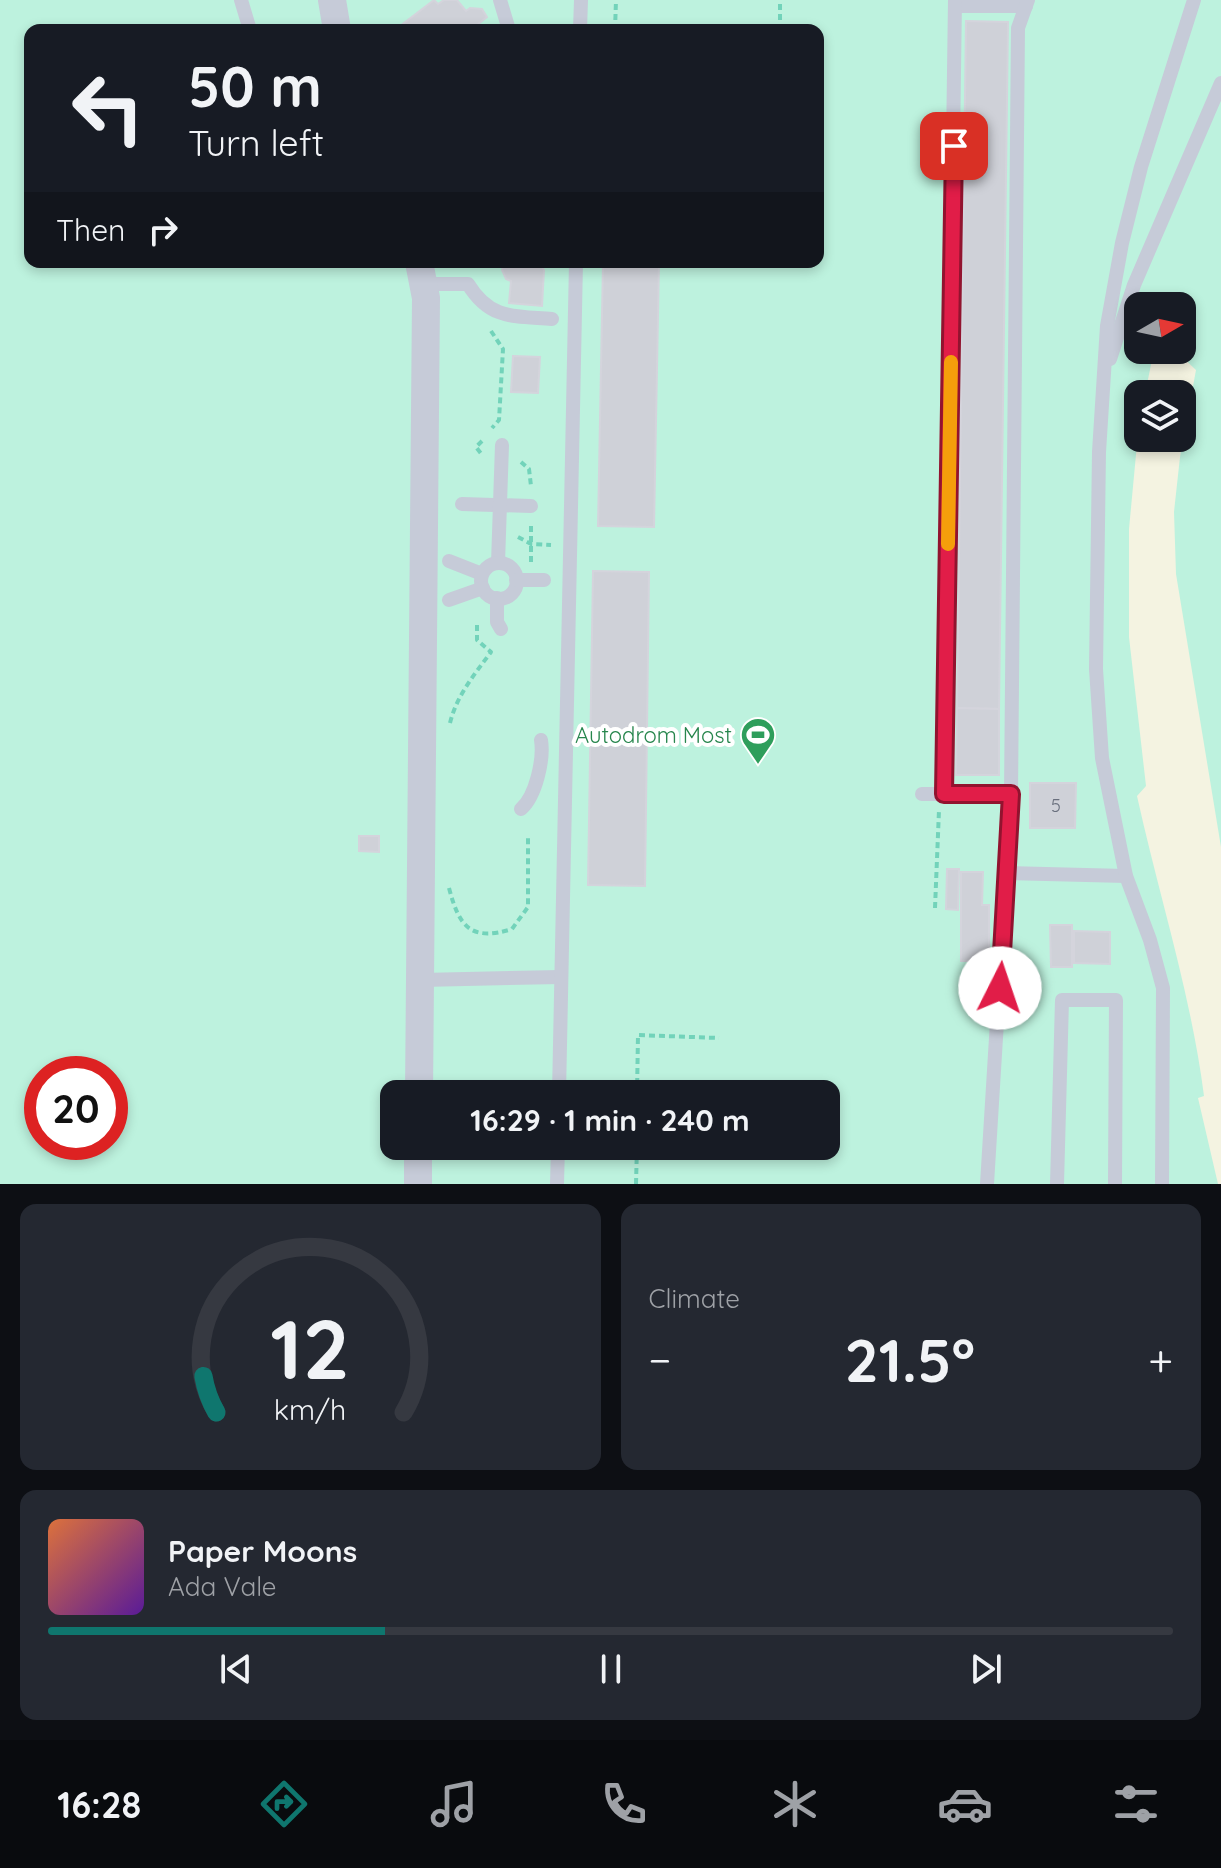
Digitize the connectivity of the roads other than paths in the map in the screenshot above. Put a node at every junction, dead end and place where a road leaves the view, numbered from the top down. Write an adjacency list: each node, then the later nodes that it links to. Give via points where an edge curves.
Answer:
1 (243, 0): 8 (lane)
2 (332, 0): 9 (street)
3 (500, 0): 10 (lane)
4 (581, 0): 11 (lane)
5 (1194, 0): 16 (lane, via 1122,243)
6 (955, 3): 7 (lane); 31 (lane)
7 (1027, 3): 32 (lane, via 1018,28)
8 (249, 24)
9 (336, 24)
10 (507, 24)
11 (580, 24)
12 (1221, 83): 16 (lane, via 1134,285)
13 (576, 268): 36 (lane)
14 (422, 273): 15 (lane, via 468,284 490,310 503,315); 37 (street)
15 (552, 319)
16 (1104, 378): 35 (lane, via 1096,669 1102,758)
17 (502, 445): 19 (lane)
18 (462, 504): 19 (lane)
19 (499, 505): 20 (lane); 22 (lane)
20 (531, 506)
21 (449, 561): 25 (lane)
22 (498, 563): 23 (lane, via 511,568); 25 (lane, via 490,565)
23 (516, 580): 24 (lane); 26 (lane, via 511,594)
24 (544, 580)
25 (482, 581): 26 (lane, via 489,595); 27 (lane)
26 (497, 598): 28 (lane)
27 (449, 600)
28 (501, 629)
29 (541, 740): 33 (lane, via 543,752 530,799)
30 (922, 794): 31 (lane)
31 (942, 794): 32 (lane)
32 (1011, 794): 34 (lane)
33 (521, 809)
34 (1008, 873): 35 (lane); 44 (lane)
35 (1126, 876): 47 (lane, via 1163,988)
36 (560, 977): 37 (lane); 39 (lane)
37 (421, 980): 38 (street)
38 (419, 1080)
39 (559, 1080)
40 (418, 1160): 42 (street)
41 (558, 1160): 43 (lane)
42 (418, 1184)
43 (557, 1184)
44 (987, 1184)
45 (1057, 1184): 46 (lane, via 1062,1000 1116,1000)
46 (1115, 1184)
47 (1162, 1184)

